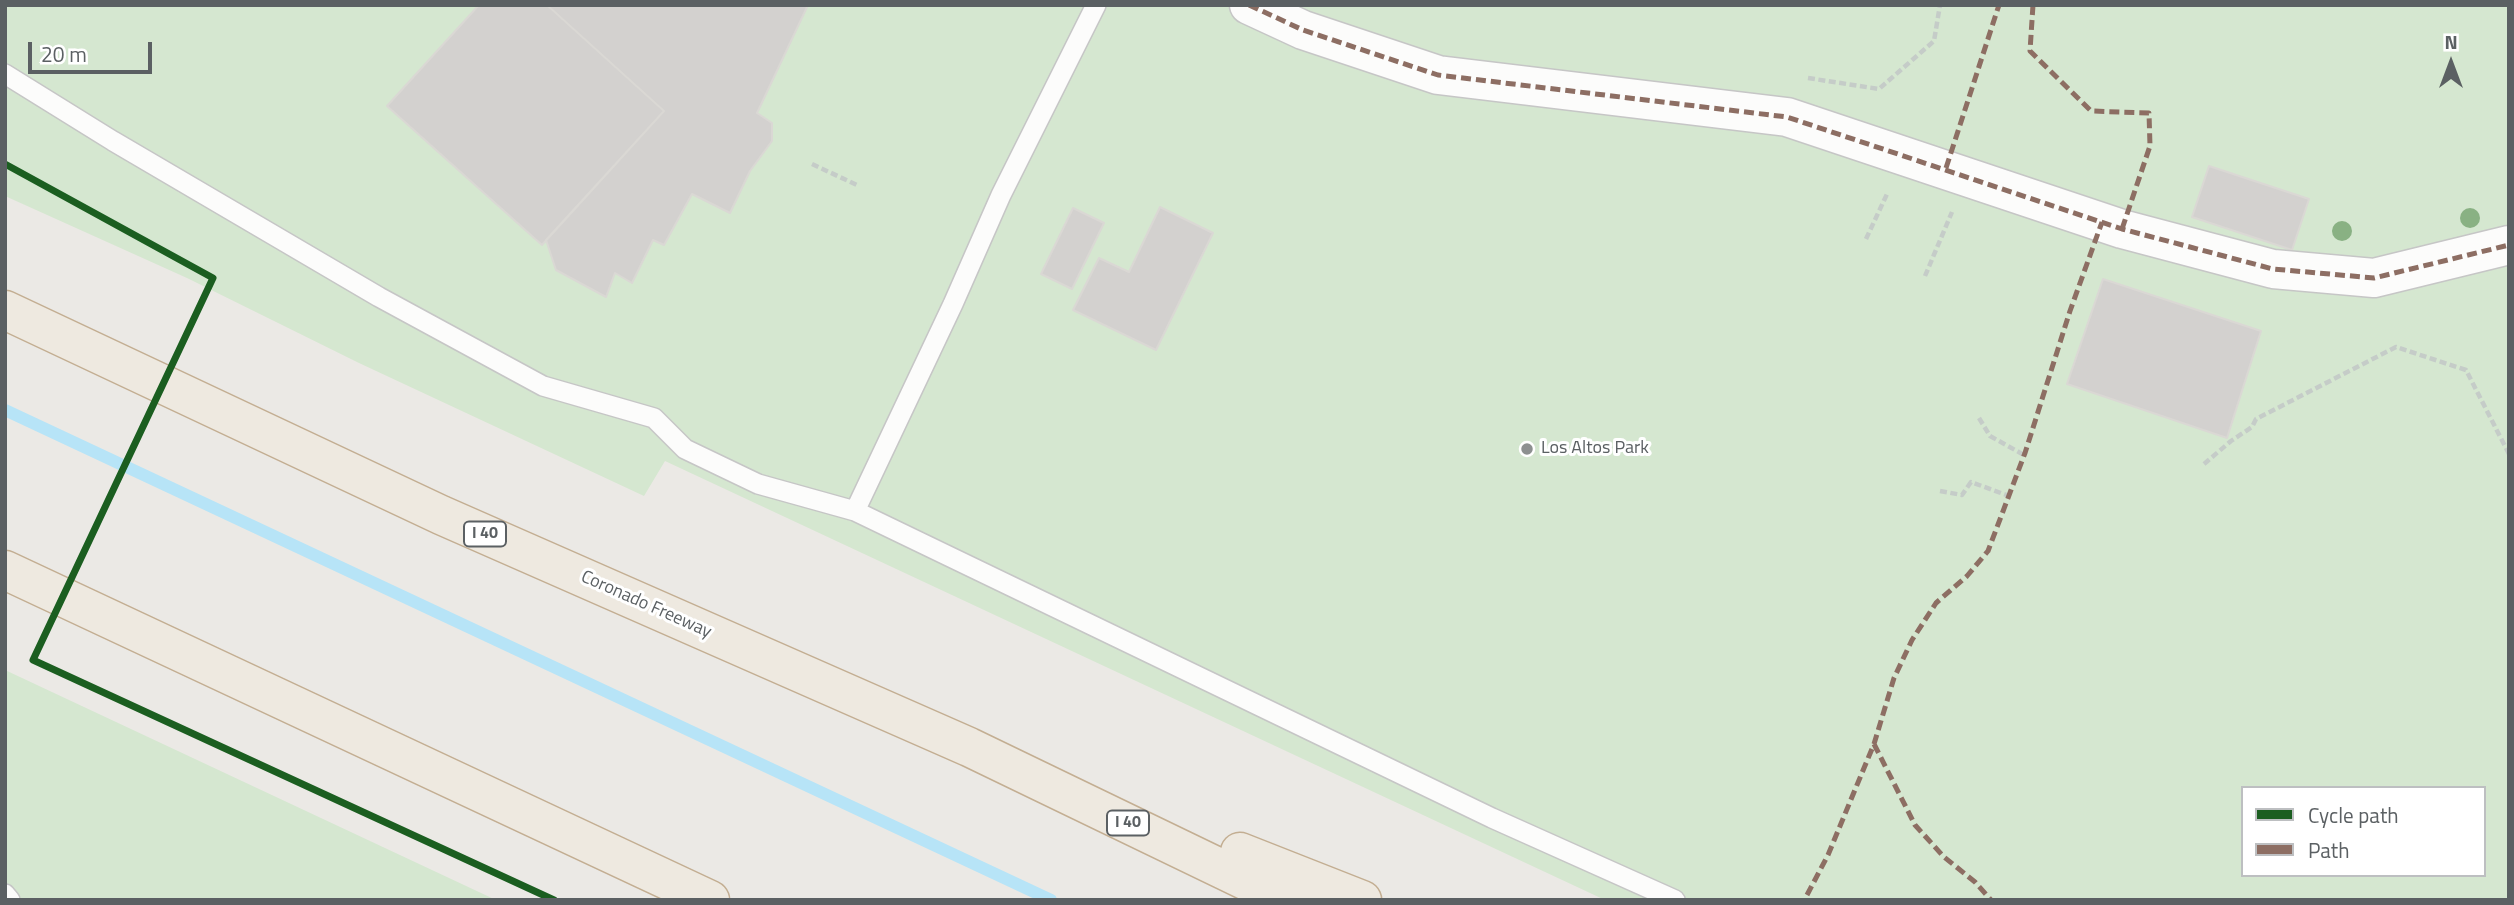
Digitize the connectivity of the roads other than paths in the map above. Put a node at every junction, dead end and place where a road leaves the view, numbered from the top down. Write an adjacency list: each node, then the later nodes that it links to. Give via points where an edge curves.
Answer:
1 (1096, 5): 6 (lane, via 1000,195)
2 (1249, 5): 4 (street, via 1303,30 1438,75 1787,117 2122,229 2273,269 2374,278)
3 (5, 74): 6 (lane, via 379,297 543,386 654,418 685,449 758,484)
4 (2509, 245)
5 (5, 310): 8 (highway, Coronado Freeway / I 40, via 441,515)
6 (855, 511): 14 (lane, via 1492,818)
7 (5, 570): 11 (highway)
8 (970, 747): 12 (highway, Coronado Freeway / I 40); 13 (highway)
9 (5, 894): 10 (lane)
10 (10, 900)
11 (710, 900)
12 (1286, 900)
13 (1362, 900)
14 (1675, 900)

